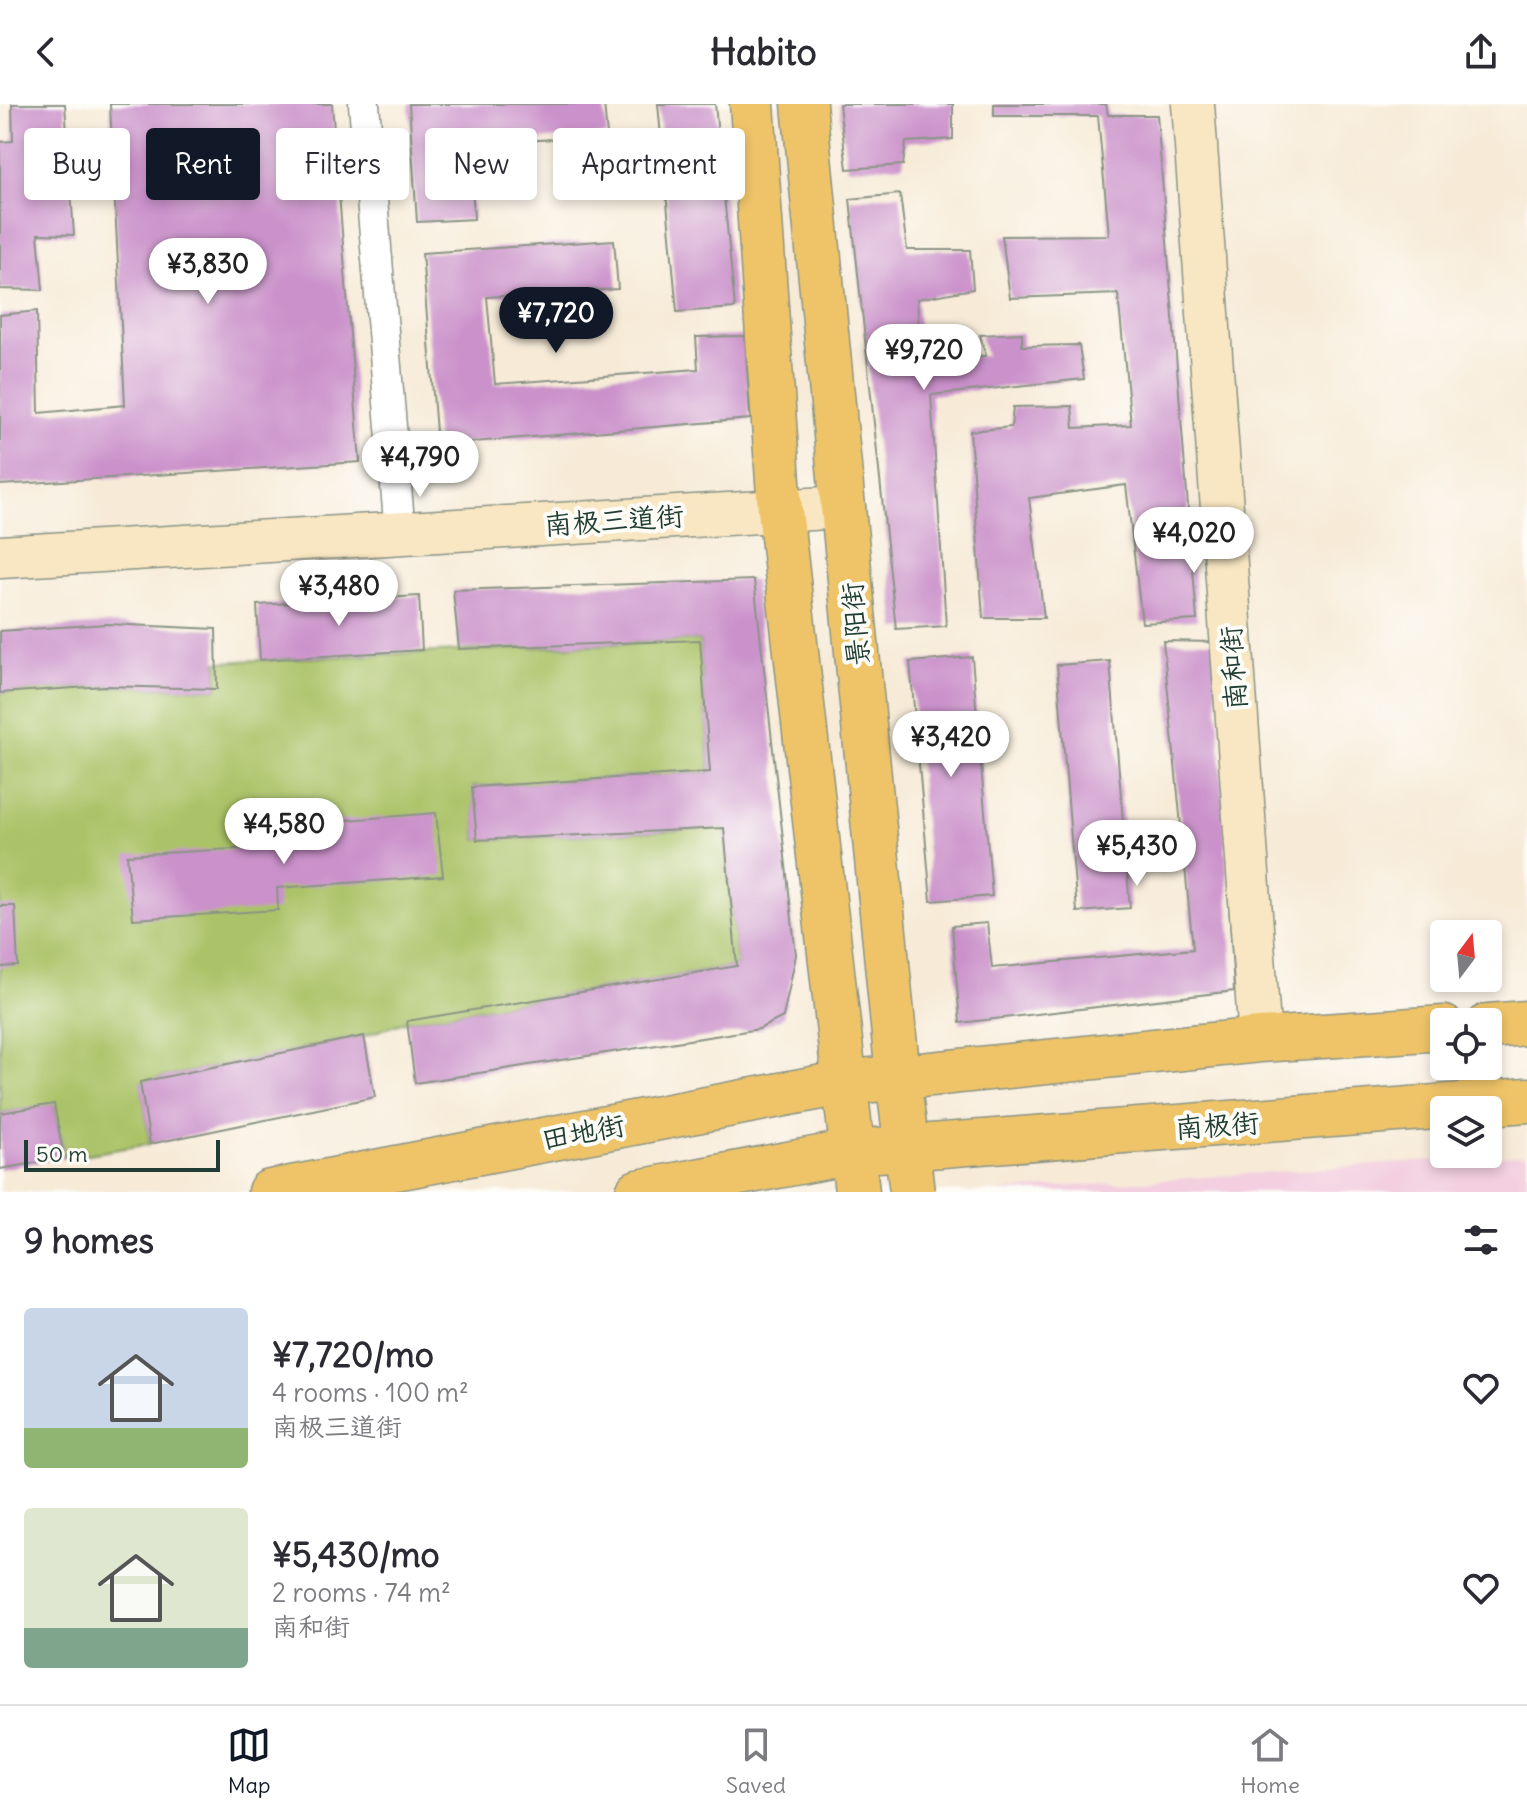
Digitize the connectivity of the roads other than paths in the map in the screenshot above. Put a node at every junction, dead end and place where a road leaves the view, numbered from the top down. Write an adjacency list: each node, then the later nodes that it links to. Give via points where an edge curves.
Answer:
1 (364, 104): 7 (street)
2 (752, 104): 6 (main road)
3 (804, 104): 5 (main road, 景阳街)
4 (1193, 104): 12 (street, 南和街)
5 (844, 507): 6 (street, 南极三道街); 13 (main road, 景阳街)
6 (780, 510): 7 (street, 南极三道街); 14 (main road)
7 (400, 534): 8 (street, 南极三道街)
8 (0, 557)
9 (1527, 1023): 10 (main road)
10 (1502, 1025)
11 (1430, 1029): 12 (main road)
12 (1260, 1040): 13 (main road)
13 (898, 1077): 14 (main road, 田地街); 16 (main road, 景阳街)
14 (843, 1083): 17 (main road); 18 (main road, 田地街)
15 (1527, 1100): 16 (main road, 南极街)
16 (908, 1149): 17 (main road); 20 (main road, 景阳街)
17 (854, 1172): 19 (main road)
18 (270, 1192)
19 (638, 1192)
20 (912, 1192)

